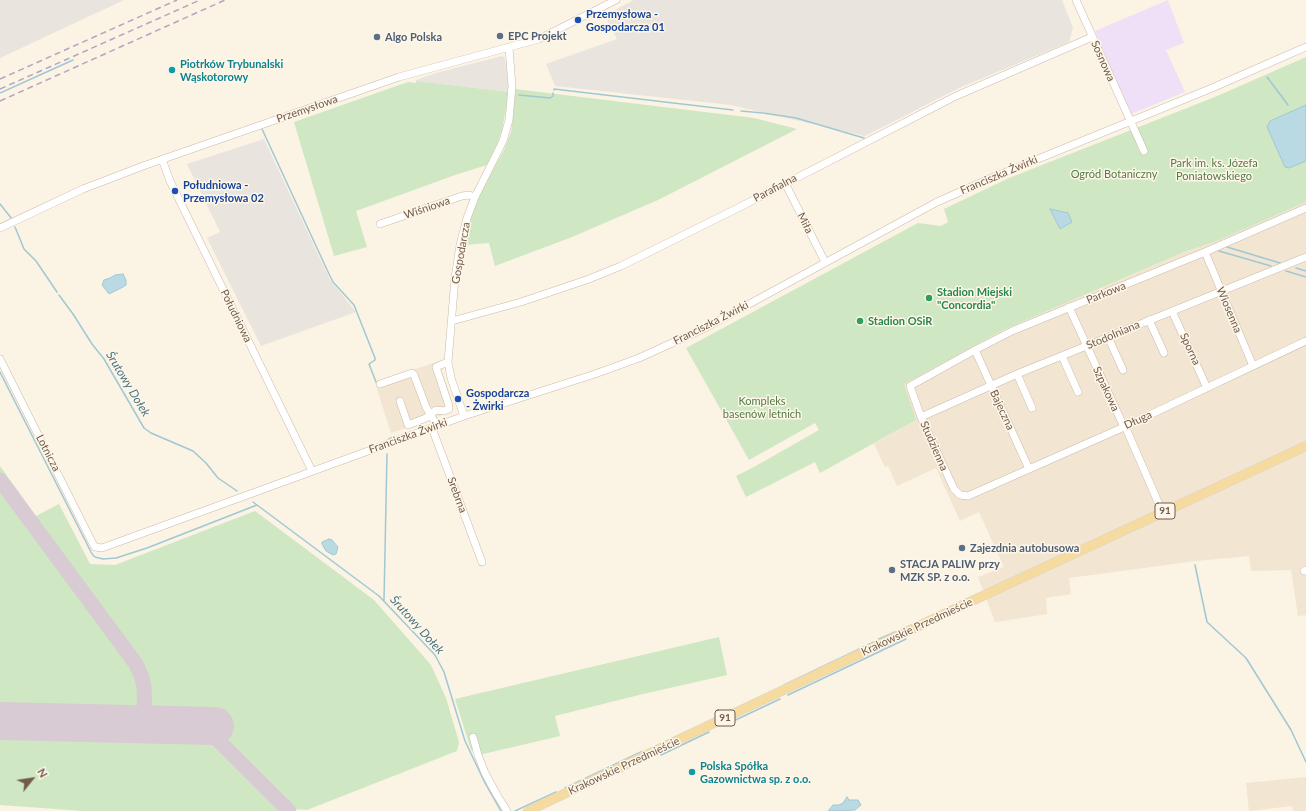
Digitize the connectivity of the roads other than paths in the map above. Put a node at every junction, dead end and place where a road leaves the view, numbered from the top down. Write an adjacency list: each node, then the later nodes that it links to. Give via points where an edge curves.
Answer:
1 (616, 0): 5 (street, Przemysłowa, via 539,39)
2 (1076, 0): 3 (street, Sosnowa)
3 (1092, 37): 6 (street, Sosnowa); 9 (street, Parafialna, via 957,95)
4 (1306, 47): 6 (street, Franciszka Żwirki)
5 (509, 48): 8 (street, Przemysłowa, via 399,77); 10 (street, Gospodarcza, via 512,86 510,120 503,141)
6 (1130, 122): 7 (street, Sosnowa); 16 (street, Franciszka Żwirki, via 950,196)
7 (1144, 151)
8 (162, 159): 13 (street, Przemysłowa, via 117,175); 47 (street, Południowa, via 170,181)
9 (785, 183): 16 (street, Miła); 20 (street, Parafialna, via 621,266 521,302)
10 (475, 197): 12 (street, Wiśniowa, via 462,196); 20 (street, Gospodarcza, via 460,245)
11 (1306, 208): 14 (street, Parkowa)
12 (380, 224)
13 (0, 228)
14 (1205, 252): 17 (street, Wiosenna); 18 (street, Parkowa)
15 (1306, 257): 17 (street, Stodolniana)
16 (825, 262): 41 (street, Franciszka Żwirki, via 705,328 639,358)
17 (1220, 291): 19 (street, Stodolniana); 30 (street, Wiosenna)
18 (1069, 307): 24 (street, Szpakowa); 25 (street, Parkowa)
19 (1172, 311): 21 (street, Stodolniana); 36 (street, Sporna)
20 (452, 320): 29 (street, Gospodarcza)
21 (1149, 320): 22 (street, Stodolniana); 26 (street)
22 (1108, 337): 24 (street, Stodolniana); 31 (street)
23 (1306, 341): 30 (street, Długa)
24 (1086, 346): 27 (street, Stodolniana); 44 (street, Szpakowa)
25 (975, 350): 34 (street, Bajeczna); 35 (street, Parkowa)
26 (1164, 353)
27 (1062, 356): 32 (street, Stodolniana); 37 (street)
28 (0, 359): 50 (street, Lotnicza)
29 (448, 362): 40 (street, via 436,367 449,408 436,410); 41 (street, Gospodarcza)
30 (1253, 366): 36 (street, Długa)
31 (1124, 370)
32 (1017, 374): 34 (street, Stodolniana); 39 (street)
33 (380, 384): 40 (street, Srebrna, via 412,372)
34 (991, 385): 42 (street, Stodolniana); 46 (street, Bajeczna)
35 (910, 386): 42 (street, Studzienna)
36 (1207, 388): 44 (street, Długa)
37 (1078, 392)
38 (400, 401): 40 (street, via 408,425)
39 (1032, 408)
40 (430, 414): 43 (street, Srebrna)
41 (464, 416): 43 (street, Franciszka Żwirki)
42 (921, 417): 48 (street, Studzienna, via 954,489 960,495)
43 (434, 427): 47 (street, Franciszka Żwirki); 51 (street, Srebrna)
44 (1125, 427): 46 (street, Długa); 49 (street, Szpakowa)
45 (1306, 446): 49 (main road, Krakowskie Przedmieście / 91)
46 (1029, 469): 48 (street, Długa)
47 (312, 471): 50 (street, Franciszka Żwirki, via 102,548)
48 (968, 496)
49 (1163, 512): 54 (main road, Krakowskie Przedmieście / 91)
50 (95, 547)
51 (482, 562)
52 (473, 737): 53 (street, via 485,773)
53 (507, 811)
54 (528, 811)

